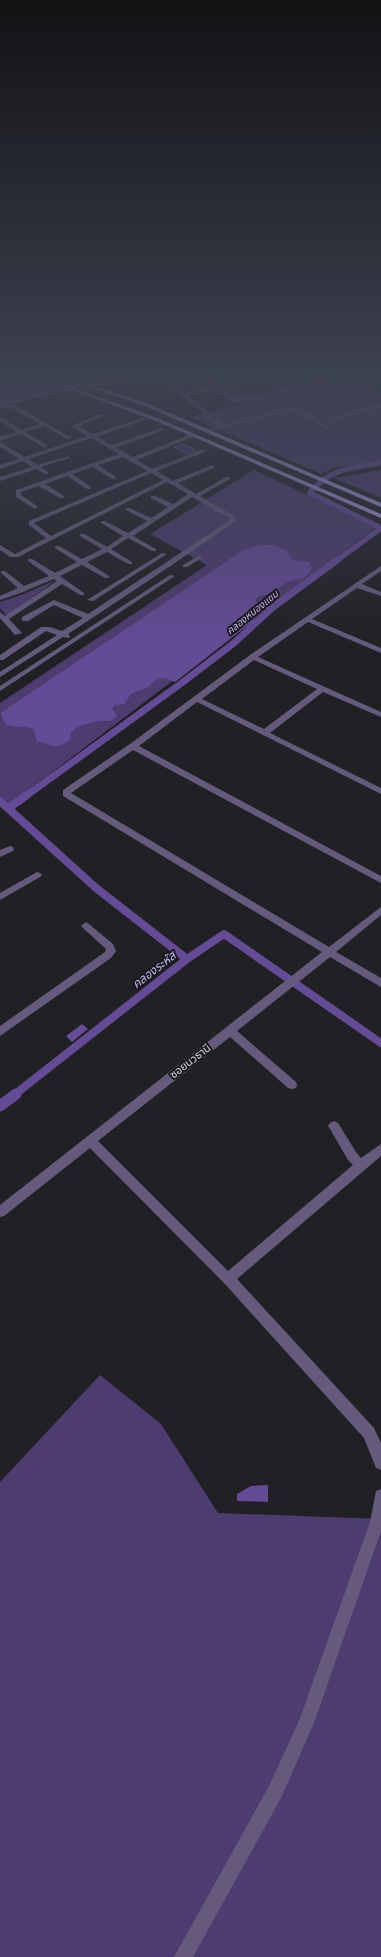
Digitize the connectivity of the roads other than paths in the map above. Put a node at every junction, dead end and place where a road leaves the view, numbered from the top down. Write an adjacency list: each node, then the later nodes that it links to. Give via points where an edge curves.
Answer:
1 (35, 467): 15 (street)
2 (36, 467): 11 (street)
3 (90, 467): 12 (street)
4 (96, 467): 13 (street)
5 (145, 467): 10 (street)
6 (161, 467): 10 (street)
7 (212, 467): 16 (street)
8 (267, 467): 26 (main road)
9 (293, 467): 22 (main road)
10 (151, 471): 16 (street); 31 (street, via 124,485 31,522)
11 (46, 473)
12 (68, 475): 17 (street); 18 (street)
13 (114, 478)
14 (228, 478): 19 (street)
15 (0, 479)
16 (170, 482): 19 (street); 31 (street, via 137,491)
17 (41, 484): 20 (street); 24 (street, via 17,493)
18 (89, 488)
19 (194, 495): 23 (street); 37 (street, via 232,517 233,521)
20 (62, 497)
21 (153, 497): 23 (street)
22 (381, 505)
23 (172, 506): 27 (street)
24 (35, 507)
25 (128, 509): 27 (street)
26 (381, 516)
27 (151, 520): 30 (street)
28 (104, 522): 30 (street)
29 (82, 535): 34 (street)
30 (129, 535): 34 (street); 35 (street)
31 (50, 538): 32 (street, via 14,557)
32 (0, 547)
33 (57, 547): 40 (street)
34 (106, 550): 40 (street); 41 (street)
35 (154, 550)
36 (164, 554): 45 (street)
37 (180, 557): 38 (street, via 188,564); 48 (street)
38 (200, 557)
39 (30, 560): 44 (street)
40 (81, 562): 44 (street); 47 (street)
41 (130, 563)
42 (381, 568): 51 (street)
43 (3, 572): 52 (street)
44 (55, 576): 49 (street); 52 (street)
45 (130, 576): 48 (street); 56 (street)
46 (172, 576): 50 (street)
47 (108, 577)
48 (146, 580): 50 (street); 57 (street)
49 (62, 581): 53 (street); 58 (street)
50 (161, 583): 60 (street)
51 (357, 585): 54 (street); 62 (street)
52 (24, 590): 55 (street)
53 (82, 594)
54 (381, 594)
55 (0, 598)
56 (91, 600)
57 (96, 612): 59 (street); 60 (street)
58 (2, 617): 63 (street)
59 (88, 617): 61 (street, via 54,602); 64 (street)
60 (109, 618): 65 (street)
61 (25, 619)
62 (308, 620): 66 (street); 67 (street)
63 (18, 633)
64 (61, 634): 65 (street); 68 (street, via 44,629); 69 (street)
65 (74, 640): 71 (street)
66 (381, 651)
67 (253, 657): 70 (street); 72 (street)
68 (0, 658)
69 (0, 675)
70 (323, 688): 73 (street); 74 (street)
71 (0, 689)
72 (196, 699): 74 (street); 75 (street)
73 (381, 716)
74 (264, 733): 76 (street)
75 (133, 746): 80 (street); 84 (street, via 67,790 66,794)
76 (381, 791)
77 (10, 849): 78 (street)
78 (0, 854)
79 (37, 875): 81 (street)
80 (381, 880)
81 (0, 897)
82 (381, 910): 84 (street, ซอยนวธานี)
83 (86, 926): 87 (street, via 110,946 108,955)
84 (329, 952): 85 (street); 86 (street, ซอยนวธานี)
85 (381, 983)
86 (230, 1031): 88 (street); 90 (street, ซอยนวธานี)
87 (0, 1032)
88 (292, 1085)
89 (334, 1126): 92 (street, via 352,1156)
90 (90, 1140): 93 (street, ซอยนวธานี); 94 (street)
91 (381, 1149): 92 (street)
92 (361, 1165): 94 (street)
93 (0, 1212)
94 (228, 1278): 95 (street, via 369,1433)
95 (381, 1463)
96 (381, 1496): 97 (street, via 377,1522 306,1722 275,1792)
97 (183, 1957)

